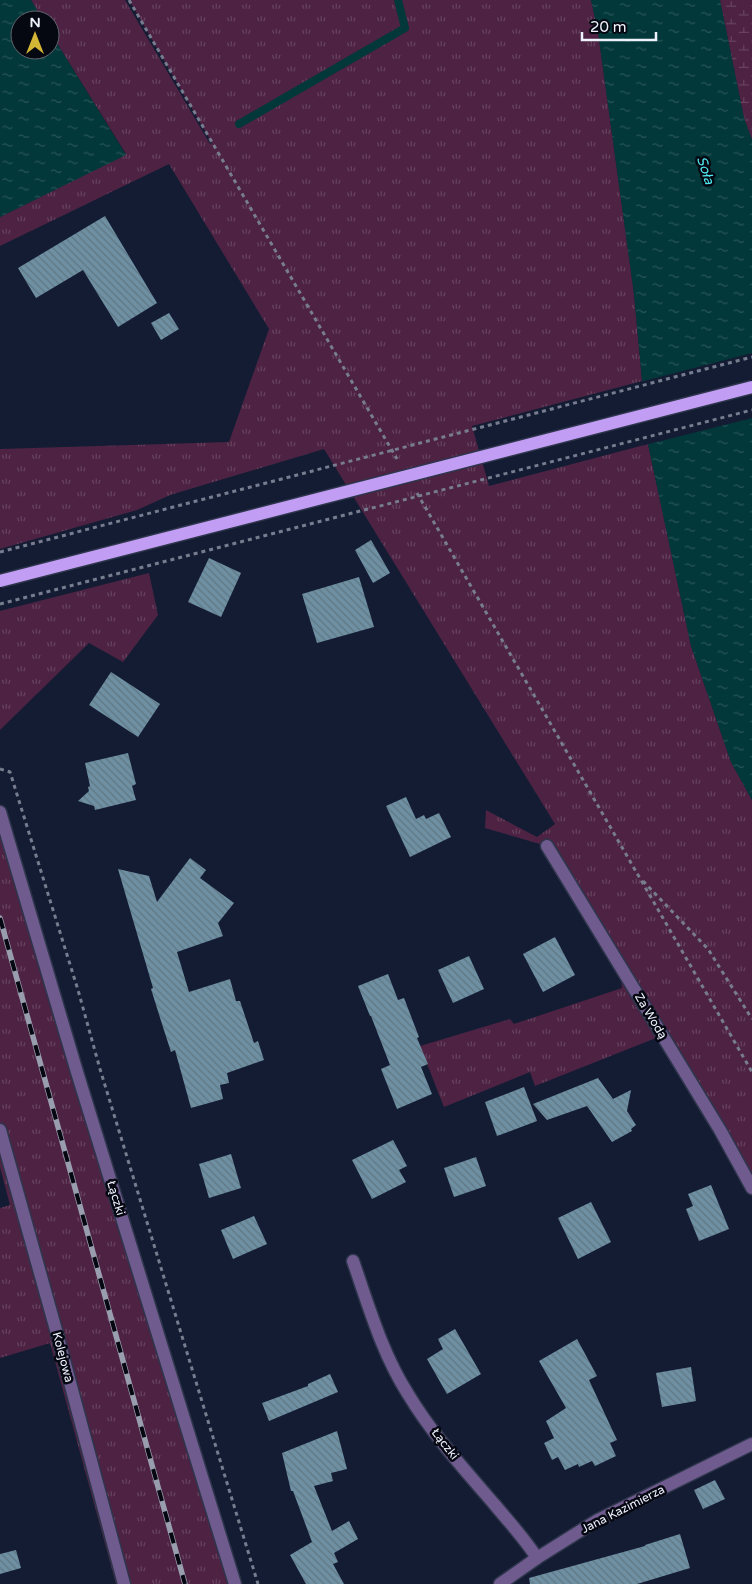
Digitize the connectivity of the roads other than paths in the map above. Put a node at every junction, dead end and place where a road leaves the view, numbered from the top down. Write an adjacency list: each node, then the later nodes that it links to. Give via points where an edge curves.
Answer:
1 (752, 387): 2 (main road, bridge)
2 (0, 581)
3 (0, 812): 11 (street, Łączki)
4 (547, 846): 6 (street, Za Wodą)
5 (0, 1130): 10 (street, Kolejowa)
6 (752, 1188)
7 (354, 1261): 9 (street, Łączki, via 372,1321 408,1395)
8 (752, 1444): 9 (street, Jana Kazimierza, via 596,1521)
9 (537, 1558): 12 (street, Jana Kazimierza)
10 (124, 1584)
11 (235, 1584)
12 (500, 1584)

